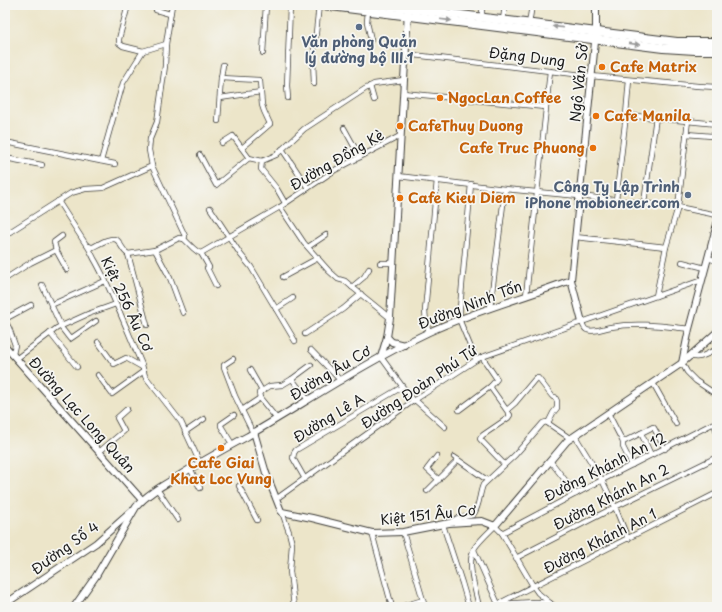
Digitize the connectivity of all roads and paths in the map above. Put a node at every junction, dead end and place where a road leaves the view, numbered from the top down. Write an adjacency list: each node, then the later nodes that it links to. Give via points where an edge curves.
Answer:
1 (128, 5): 26 (street, via 119,43)
2 (172, 5): 17 (street)
3 (266, 5): 27 (street)
4 (290, 5): 41 (street)
5 (319, 5): 35 (street, via 313,60)
6 (323, 5): 15 (highway)
7 (382, 5): 12 (highway)
8 (482, 5): 18 (street)
9 (505, 5): 19 (street)
10 (532, 5): 20 (street)
11 (596, 5): 21 (street, Ngô Văn Sở)
12 (396, 6): 16 (highway)
13 (434, 8): 16 (highway); 18 (highway)
14 (156, 10): 17 (street)
15 (368, 11): 16 (highway); 22 (street)
16 (408, 12): 21 (highway, one-way to 21); 28 (street, Đường Âu Cơ)
17 (170, 14): 24 (street)
18 (482, 17): 19 (highway)
19 (503, 20): 20 (highway)
20 (529, 24): 21 (highway, one-way to 20)
21 (596, 35): 23 (highway, via 677,42); 25 (highway, one-way to 25, via 663,48); 31 (street, Ngô Văn Sở)
22 (370, 40)
23 (717, 42)
24 (166, 44): 26 (street); 65 (street, via 157,122 150,139)
25 (717, 50)
26 (142, 51): 61 (street, via 123,83)
27 (263, 53)
28 (405, 54): 30 (street, Đặng Dung); 33 (street, Đường Âu Cơ)
29 (223, 65): 32 (street)
30 (550, 71): 31 (street, Đặng Dung); 43 (street)
31 (591, 76): 34 (street, Đặng Dung); 72 (street, Ngô Văn Sở)
32 (221, 78): 38 (street, via 259,80); 40 (street)
33 (404, 80): 36 (street); 39 (street, Đường Âu Cơ)
34 (629, 80): 37 (street, Đặng Dung); 44 (street)
35 (314, 84)
36 (370, 86): 42 (street); 56 (street, via 304,129)
37 (717, 87)
38 (261, 92): 40 (street); 55 (street, via 262,108 270,124)
39 (403, 93): 43 (street); 51 (street, Đường Âu Cơ)
40 (220, 98): 47 (street)
41 (288, 98)
42 (374, 100)
43 (545, 108): 71 (street)
44 (626, 115): 45 (street); 73 (street)
45 (656, 117): 46 (street); 76 (street)
46 (688, 120): 48 (street); 50 (street)
47 (218, 121)
48 (717, 124)
49 (344, 128): 58 (street)
50 (686, 134): 52 (street); 78 (street)
51 (400, 136): 58 (street, Đường Đồng Kè); 66 (street, Đường Âu Cơ)
52 (712, 136)
53 (5, 142): 61 (street)
54 (222, 143): 55 (street, via 233,136)
55 (242, 148): 60 (street)
56 (282, 149): 62 (street, via 276,155); 69 (street)
57 (200, 155): 60 (street, via 216,185)
58 (360, 157): 69 (street, Đường Đồng Kè)
59 (5, 158): 64 (street)
60 (249, 158): 62 (street)
61 (101, 161): 63 (street)
62 (262, 161): 75 (street, Đường Đồng Kè, via 261,170)
63 (115, 164)
64 (42, 165)
65 (152, 166): 74 (street, via 103,188 71,193); 87 (street, via 185,236)
66 (398, 176): 67 (street); 100 (street, Đường Âu Cơ)
67 (437, 180): 68 (street); 130 (street, via 425,311)
68 (471, 184): 70 (street); 123 (street)
69 (308, 188): 75 (street, Đường Đồng Kè)
70 (505, 189): 71 (street); 119 (street)
71 (537, 192): 72 (street); 113 (street)
72 (579, 196): 73 (street); 86 (street, Ngô Văn Sở)
73 (616, 200): 76 (street)
74 (58, 201): 82 (street); 88 (street)
75 (285, 203): 77 (street, Đường Đồng Kè)
76 (644, 203): 78 (street)
77 (280, 206): 85 (street, Đường Đồng Kè); 89 (street)
78 (678, 207): 80 (street); 90 (street)
79 (210, 208): 85 (street)
80 (717, 215)
81 (717, 224): 96 (street)
82 (5, 235)
83 (326, 235): 89 (street)
84 (62, 236): 92 (street, via 54,242)
85 (229, 237): 93 (street, Đường Đồng Kè); 120 (street, via 251,267)
86 (575, 237): 90 (street); 106 (street, Ngô Văn Sở)
87 (184, 239): 91 (street, via 179,238); 93 (street)
88 (89, 246): 94 (street, via 115,238); 108 (street, Kiệt 256 Âu Cơ)
89 (308, 247): 95 (street)
90 (666, 247): 114 (street)
91 (155, 250): 94 (street); 121 (street, via 170,278)
92 (55, 251): 103 (street); 105 (street)
93 (201, 253): 110 (street)
94 (128, 254): 127 (street)
95 (318, 258): 104 (street); 111 (street, via 338,279)
96 (708, 258): 97 (street); 101 (street)
97 (717, 261)
98 (682, 262): 101 (street)
99 (380, 263): 100 (street)
100 (392, 263): 122 (street, Đường Âu Cơ)
101 (705, 268): 107 (street)
102 (369, 269): 111 (street)
103 (67, 270)
104 (283, 277)
105 (5, 279)
106 (571, 280): 113 (street, Đường Ninh Tốn); 126 (street, Ngô Văn Sở)
107 (702, 280): 114 (street, Đường Đoàn Phú Tứ); 129 (street)
108 (105, 281): 116 (street, Kiệt 256 Âu Cơ); 118 (street)
109 (42, 285): 118 (street)
110 (216, 286)
111 (352, 287): 112 (street)
112 (361, 294): 122 (street); 133 (street)
113 (526, 296): 119 (street, Đường Ninh Tốn)
114 (656, 296): 126 (street, Đường Đoàn Phú Tứ)
115 (293, 298): 120 (street)
116 (116, 304): 128 (street); 150 (street, Kiệt 256 Âu Cơ)
117 (31, 305): 124 (street)
118 (51, 305): 128 (street)
119 (490, 308): 123 (street, Đường Ninh Tốn)
120 (276, 310): 135 (street)
121 (183, 313)
122 (390, 318): 134 (street, Đường Âu Cơ)
123 (459, 319): 130 (street, Đường Ninh Tốn); 146 (street)
124 (5, 320): 143 (street, via 15,345)
125 (96, 321): 128 (street, via 70,339)
126 (582, 322): 129 (street, via 584,328 595,331 625,324); 141 (street, Đường Đoàn Phú Tứ)
127 (147, 325)
128 (61, 326): 132 (street)
129 (689, 329): 147 (street)
130 (429, 332): 137 (street, Đường Ninh Tốn)
131 (717, 332): 142 (street)
132 (50, 333): 143 (street); 149 (street)
133 (305, 334)
134 (387, 337): 137 (street, via 392,342); 144 (street, Đường Âu Cơ)
135 (295, 341)
136 (98, 342): 150 (street, via 114,364 126,358)
137 (404, 345): 144 (street, Đường Ninh Tốn)
138 (5, 346): 143 (street, Đường Lạc Long Quân)
139 (717, 349): 142 (street, via 698,358)
140 (312, 350): 154 (street)
141 (482, 356): 146 (street, Đường Đoàn Phú Tứ); 157 (street, via 497,379)
142 (690, 356): 147 (street)
143 (15, 357): 183 (street, Đường Lạc Long Quân)
144 (381, 357): 154 (street, Đường Âu Cơ); 156 (street)
145 (233, 359): 164 (street, via 224,366)
146 (476, 360): 162 (street, Đường Đoàn Phú Tứ)
147 (682, 363): 155 (street); 159 (street, via 696,381)
148 (311, 365): 153 (street)
149 (77, 368)
150 (143, 369): 152 (street, Kiệt 256 Âu Cơ, via 112,394); 175 (street, Kiệt 256 Âu Cơ, via 145,376 181,422)
151 (250, 370): 158 (street)
152 (98, 375)
153 (292, 379): 158 (street); 161 (street)
154 (341, 381): 161 (street, Đường Âu Cơ)
155 (653, 383): 167 (street); 173 (street)
156 (402, 386): 162 (street); 192 (street, Đường Lê A, via 296,450 293,458)
157 (491, 386): 165 (street); 166 (street)
158 (262, 391): 160 (street, via 259,393)
159 (717, 395)
160 (260, 398): 164 (street); 170 (street)
161 (308, 400): 170 (street, Đường Âu Cơ)
162 (414, 400): 174 (street); 192 (street, Đường Đoàn Phú Tứ)
163 (127, 409): 183 (street, via 117,418 124,430)
164 (242, 410): 176 (street)
165 (459, 410)
166 (507, 410): 172 (street, via 538,378 552,397 556,398 558,407); 189 (street, via 510,415 508,418 480,439)
167 (608, 414): 179 (street); 180 (street)
168 (234, 415): 181 (street, via 221,424)
169 (204, 419): 175 (street)
170 (277, 419): 176 (street, Đường Âu Cơ)
171 (715, 422): 178 (street); 182 (street, Đường Khánh An 12)
172 (548, 423): 179 (street); 189 (street, via 543,423)
173 (676, 424)
174 (445, 427)
175 (185, 432): 188 (street, Kiệt 256 Âu Cơ)
176 (253, 432): 181 (street, Đường Âu Cơ); 203 (street)
177 (641, 433): 180 (street); 182 (street, via 653,427); 184 (street)
178 (717, 433)
179 (573, 438): 187 (street); 195 (street)
180 (623, 442): 190 (street)
181 (232, 444): 188 (street, Đường Âu Cơ)
182 (664, 449): 184 (street, Đường Khánh An 12)
183 (99, 452): 202 (street, Đường Lạc Long Quân)
184 (651, 455): 190 (street, Đường Khánh An 12)
185 (437, 456): 193 (street, via 426,469)
186 (717, 456): 205 (street, Đường Khánh An 2)
187 (551, 462): 201 (street); 210 (street)
188 (200, 463): 191 (street, Đường Âu Cơ)
189 (504, 464): 194 (street)
190 (632, 465): 195 (street, Đường Khánh An 12)
191 (190, 468): 197 (street); 198 (street, Đường Âu Cơ)
192 (305, 479): 203 (street, Đường Đoàn Phú Tứ)
193 (439, 480): 194 (street, via 456,459); 199 (street)
194 (487, 480): 209 (street, via 481,489 473,515)
195 (602, 480): 201 (street, Đường Khánh An 12); 205 (street)
196 (239, 486): 208 (street)
197 (200, 488)
198 (157, 489): 202 (street, Đường Âu Cơ); 207 (street)
199 (427, 491)
200 (717, 493): 214 (street, Đường Khánh An 1)
201 (576, 494): 213 (street, Đường Khánh An 12)
202 (142, 500): 204 (street, Đường Âu Cơ)
203 (276, 500): 206 (street)
204 (136, 507): 220 (street, Đường Số 4, via 96,543); 222 (street, Đường Âu Cơ, via 96,576)
205 (615, 507): 214 (street); 216 (street, Đường Khánh An 2)
206 (282, 512): 212 (street, Kiệt 151 Âu Cơ); 223 (street, via 292,544 290,571)
207 (178, 520)
208 (257, 520)
209 (446, 524): 210 (street, Kiệt 151 Âu Cơ, via 482,521); 211 (street, Kiệt 151 Âu Cơ); 227 (street)
210 (494, 526): 213 (street); 215 (street)
211 (403, 532): 212 (street, Kiệt 151 Âu Cơ); 218 (street)
212 (372, 533): 224 (street)
213 (502, 533): 216 (street)
214 (628, 539): 217 (street, Đường Khánh An 1)
215 (474, 550): 221 (street); 228 (street, via 471,562)
216 (516, 558): 217 (street)
217 (533, 586): 219 (street); 221 (street, Đường Khánh An 1)
218 (423, 600): 225 (street); 226 (street)
219 (550, 603): 221 (street); 230 (street)
220 (5, 604)
221 (498, 604): 229 (street, Đường Khánh An 1)
222 (74, 607)
223 (294, 607)
224 (392, 607)
225 (400, 607)
226 (425, 607)
227 (469, 607)
228 (479, 607)
229 (492, 607)
230 (555, 607)

